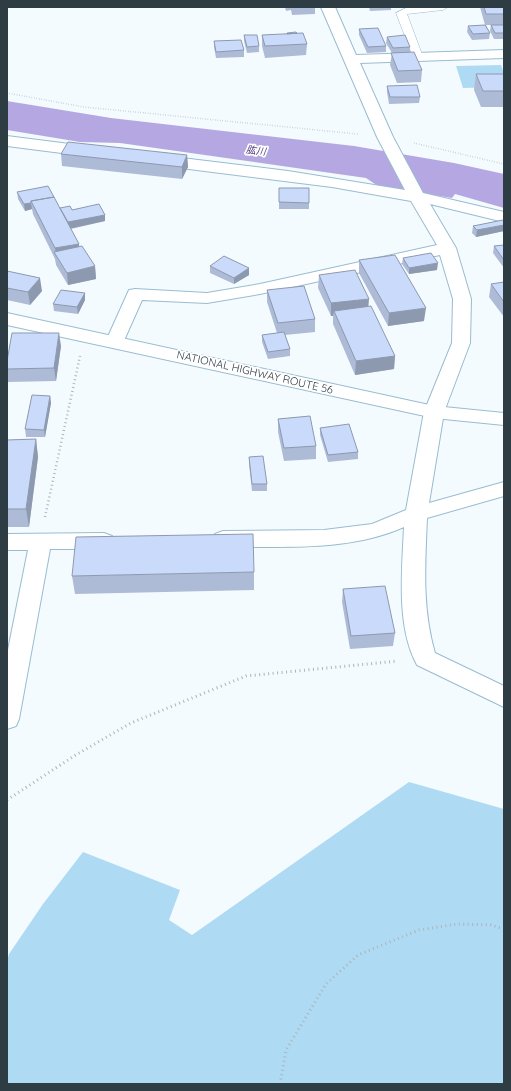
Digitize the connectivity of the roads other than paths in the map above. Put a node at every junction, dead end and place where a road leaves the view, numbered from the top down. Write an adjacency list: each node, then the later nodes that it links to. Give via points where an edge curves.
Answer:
1 (328, 7): 5 (main road)
2 (443, 7): 4 (lane, via 401,13)
3 (504, 54): 4 (main road)
4 (418, 57): 5 (main road)
5 (352, 60): 9 (main road, via 387,139)
6 (7, 141): 7 (main road)
7 (105, 154)
8 (144, 158): 9 (main road, via 314,179)
9 (416, 195): 10 (main road); 11 (main road)
10 (504, 217)
11 (447, 248): 13 (main road, via 208,298 135,294); 14 (main road, via 462,299 461,343)
12 (7, 319): 13 (main road, NATIONAL HIGHWAY ROUTE 56)
13 (115, 341): 14 (main road, NATIONAL HIGHWAY ROUTE 56)
14 (434, 412): 15 (main road, NATIONAL HIGHWAY ROUTE 56); 17 (main road)
15 (504, 419)
16 (504, 489): 17 (main road)
17 (416, 514): 18 (main road, via 376,531 324,538); 22 (main road, via 416,628 425,658)
18 (206, 540)
19 (126, 541): 21 (main road)
20 (7, 542): 21 (main road)
21 (40, 542): 23 (main road)
22 (504, 697)
23 (7, 719)

